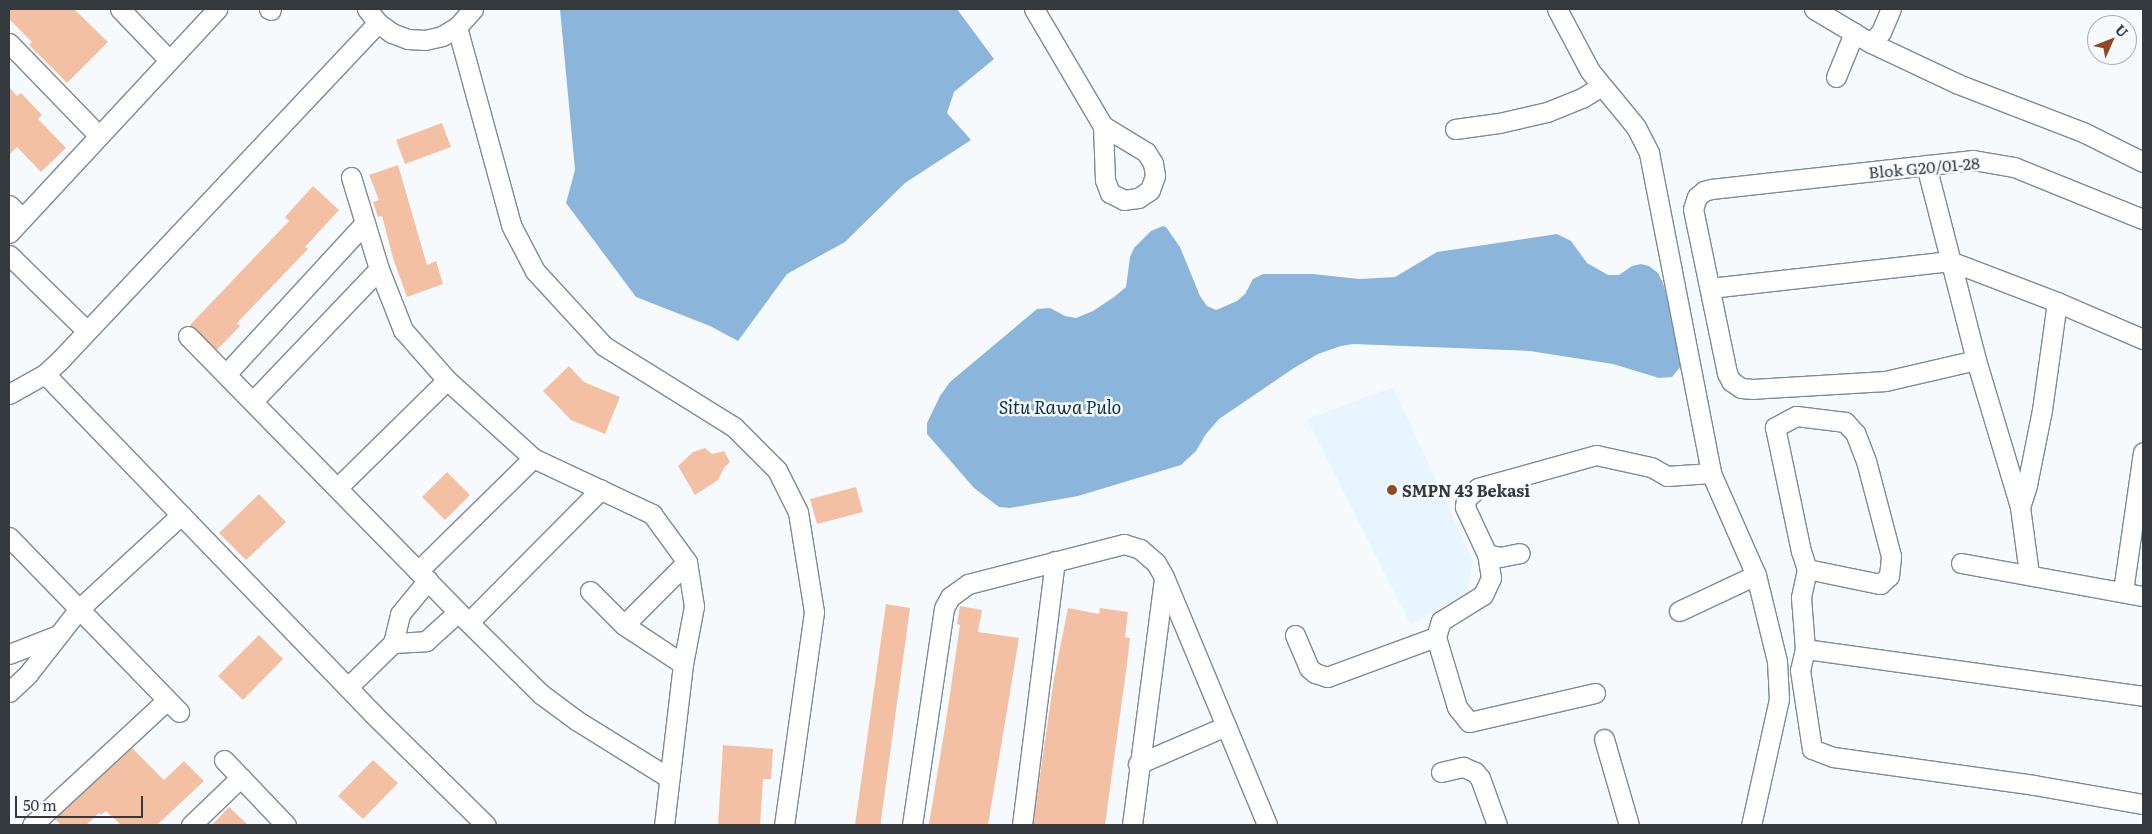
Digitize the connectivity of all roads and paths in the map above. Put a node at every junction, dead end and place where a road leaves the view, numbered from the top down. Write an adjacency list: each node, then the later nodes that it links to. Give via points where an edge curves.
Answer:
1 (120, 9): 13 (street)
2 (217, 9): 13 (street)
3 (473, 9): 9 (street)
4 (1034, 9): 16 (street)
5 (1557, 9): 15 (street)
6 (1814, 9): 10 (street)
7 (1891, 9): 12 (street, via 1881,32)
8 (372, 16): 9 (street, via 392,33 417,39 442,36); 32 (street)
9 (457, 27): 91 (street, via 511,225 535,270 604,346 734,427 777,470 798,512 814,612)
10 (1854, 33): 12 (street); 14 (street)
11 (9, 43): 18 (street)
12 (1871, 43): 19 (street, via 1958,84 2083,132)
13 (169, 60): 18 (street)
14 (1836, 77)
15 (1601, 86): 17 (street, via 1582,98 1547,112); 43 (street, via 1636,127 1649,153)
16 (1103, 126)
17 (1456, 129)
18 (99, 136): 23 (street)
19 (2143, 162)
20 (1926, 165): 24 (street, Blok G20/01-28, via 1974,160 2014,167); 28 (street); 30 (street, Blok G20/01-28, via 1704,191 1697,197 1693,209)
21 (351, 177): 25 (street)
22 (9, 205): 23 (street)
23 (22, 218): 26 (street)
24 (2143, 219)
25 (365, 223): 29 (street); 37 (street)
26 (9, 233)
27 (9, 255): 32 (street)
28 (1950, 261): 30 (street); 31 (street); 35 (street)
29 (379, 269): 38 (street, via 402,330); 40 (street)
30 (1710, 288): 35 (street, via 1727,373 1734,383 1744,388 1886,381)
31 (2057, 302): 34 (street); 46 (street, via 2042,410)
32 (87, 331): 36 (street)
33 (188, 336): 37 (street)
34 (2143, 339)
35 (1976, 360): 46 (street)
36 (45, 374): 39 (street); 47 (street)
37 (226, 374): 40 (street)
38 (447, 380): 42 (street); 44 (street)
39 (9, 394)
40 (253, 401): 44 (street)
41 (2143, 452): 60 (street)
42 (533, 458): 45 (street); 56 (street)
43 (1711, 474): 50 (street, via 1667,476 1652,467 1596,455 1478,488 1466,499 1466,507); 57 (street)
44 (337, 488): 56 (street)
45 (601, 489): 52 (street, via 652,514); 64 (street)
46 (2020, 507): 55 (street)
47 (181, 515): 62 (street); 73 (street)
48 (9, 537): 62 (street)
49 (1520, 553): 50 (street, via 1500,557)
50 (1487, 554): 68 (street, via 1491,578 1483,595 1441,621)
51 (1055, 561): 58 (street, via 1124,544 1132,545 1156,563); 92 (street, via 968,584 950,597 944,608); 93 (street)
52 (687, 562): 65 (street); 72 (street, via 694,606)
53 (1961, 563): 55 (street)
54 (1807, 569): 54 (street, via 1775,427 1796,416 1845,422 1855,433 1866,460 1890,556 1889,576 1880,584); 70 (street, via 1801,597)
55 (2030, 574): 60 (street)
56 (423, 575): 64 (street); 69 (street, via 400,614)
57 (1756, 575): 63 (street); 97 (street, via 1778,661 1779,698)
58 (1164, 577): 77 (street); 80 (street)
59 (590, 591): 65 (street)
60 (2122, 591): 61 (street)
61 (2143, 596)
62 (79, 609): 66 (street); 86 (street, via 173,706)
63 (1679, 611)
64 (463, 617): 69 (street, via 426,640); 83 (street, via 557,708)
65 (624, 625): 72 (street)
66 (59, 635): 71 (street); 74 (street)
67 (1295, 635): 68 (street, via 1309,668 1315,674 1327,677)
68 (1436, 638): 75 (street, via 1457,707 1469,722)
69 (393, 644): 73 (street)
70 (1806, 649): 76 (street); 84 (street, via 1800,670 1812,749 1833,757 2034,784)
71 (9, 654)
72 (683, 664): 83 (street)
73 (348, 687): 89 (street)
74 (9, 692)
75 (1595, 693)
76 (2143, 696)
77 (1226, 726): 80 (street); 94 (street)
78 (1604, 739): 96 (street)
79 (224, 760): 82 (street)
80 (1138, 764): 85 (street)
81 (1441, 772): 95 (street, via 1463,767 1475,772)
82 (241, 777): 87 (street); 88 (street)
83 (669, 778): 90 (street)
84 (2143, 804)
85 (1133, 824)
86 (32, 825)
87 (191, 825)
88 (286, 825)
89 (486, 825)
90 (664, 825)
91 (784, 825)
92 (912, 825)
93 (1022, 825)
94 (1267, 825)
95 (1498, 825)
96 (1629, 825)
97 (1750, 825)

